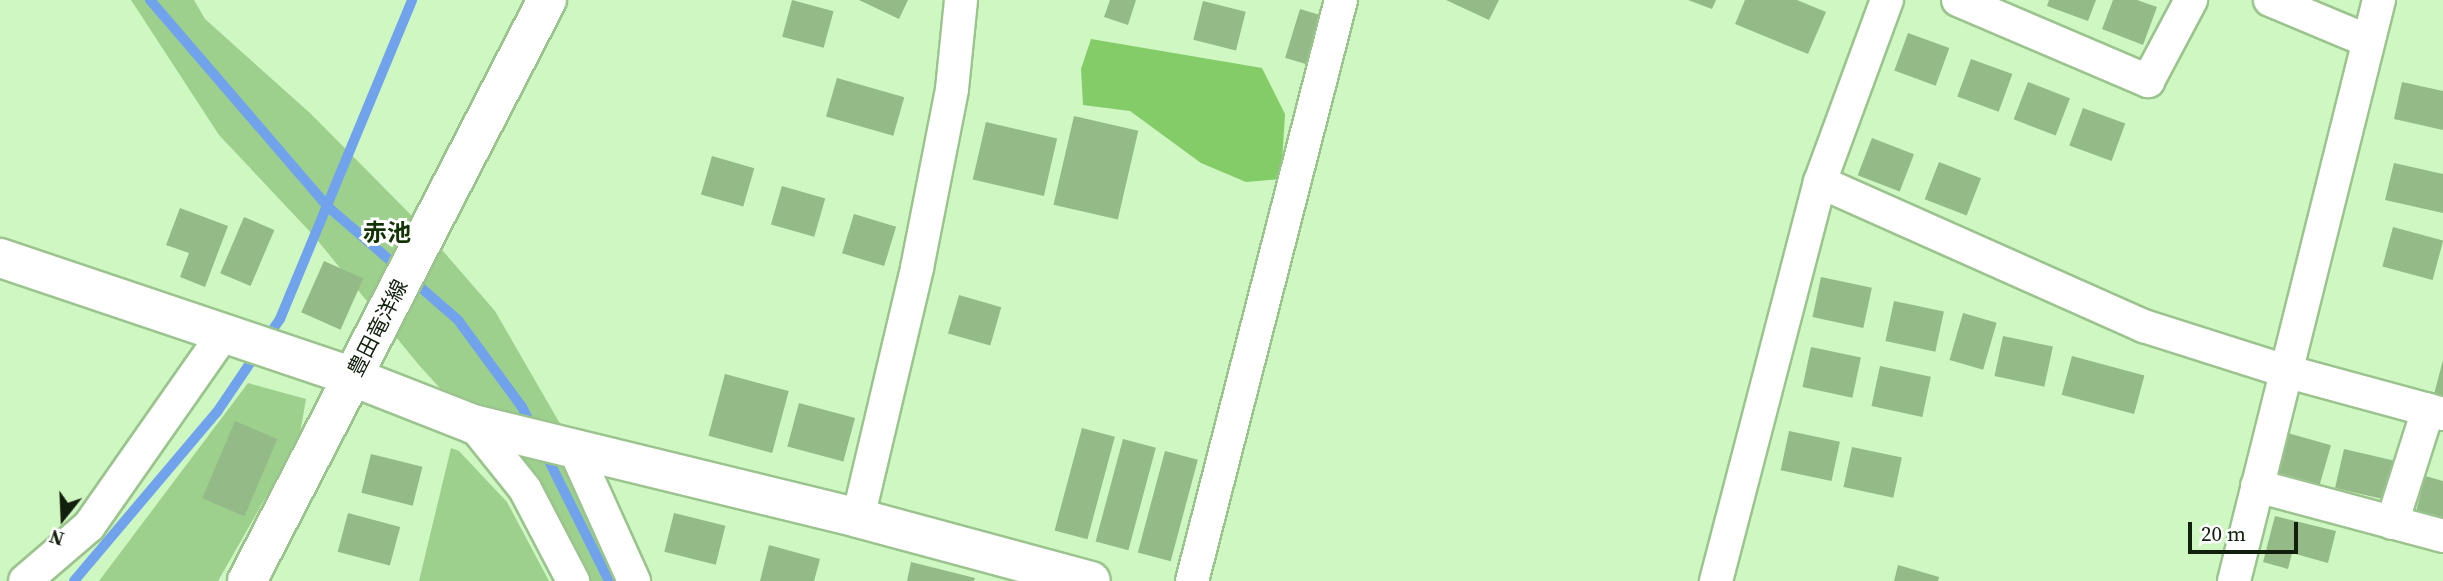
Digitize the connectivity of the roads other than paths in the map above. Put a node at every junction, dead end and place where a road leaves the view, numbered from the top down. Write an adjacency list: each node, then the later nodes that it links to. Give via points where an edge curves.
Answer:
1 (547, 0): 14 (street, 豊田竜洋線)
2 (961, 0): 19 (street, via 952,89 917,268)
3 (1341, 0): 27 (street)
4 (1887, 0): 10 (street)
5 (1958, 0): 6 (street, via 2148,81)
6 (2191, 0)
7 (2270, 0): 9 (street)
8 (2379, 0): 9 (street)
9 (2368, 41): 13 (street)
10 (1819, 182): 13 (street, via 2144,326); 28 (street)
11 (0, 258): 12 (street)
12 (224, 333): 14 (street); 22 (street, via 89,526)
13 (2285, 371): 15 (street); 18 (street)
14 (353, 377): 16 (street); 23 (street, 豊田竜洋線)
15 (2436, 412): 20 (street)
16 (473, 424): 17 (street); 24 (street, via 524,489)
17 (575, 448): 19 (street); 25 (street)
18 (2257, 486): 20 (street); 29 (street)
19 (858, 518): 26 (street)
20 (2392, 523): 21 (street)
21 (2443, 536)
22 (25, 581)
23 (247, 581)
24 (573, 581)
25 (634, 581)
26 (1091, 581)
27 (1192, 581)
28 (1716, 581)
29 (2234, 581)

